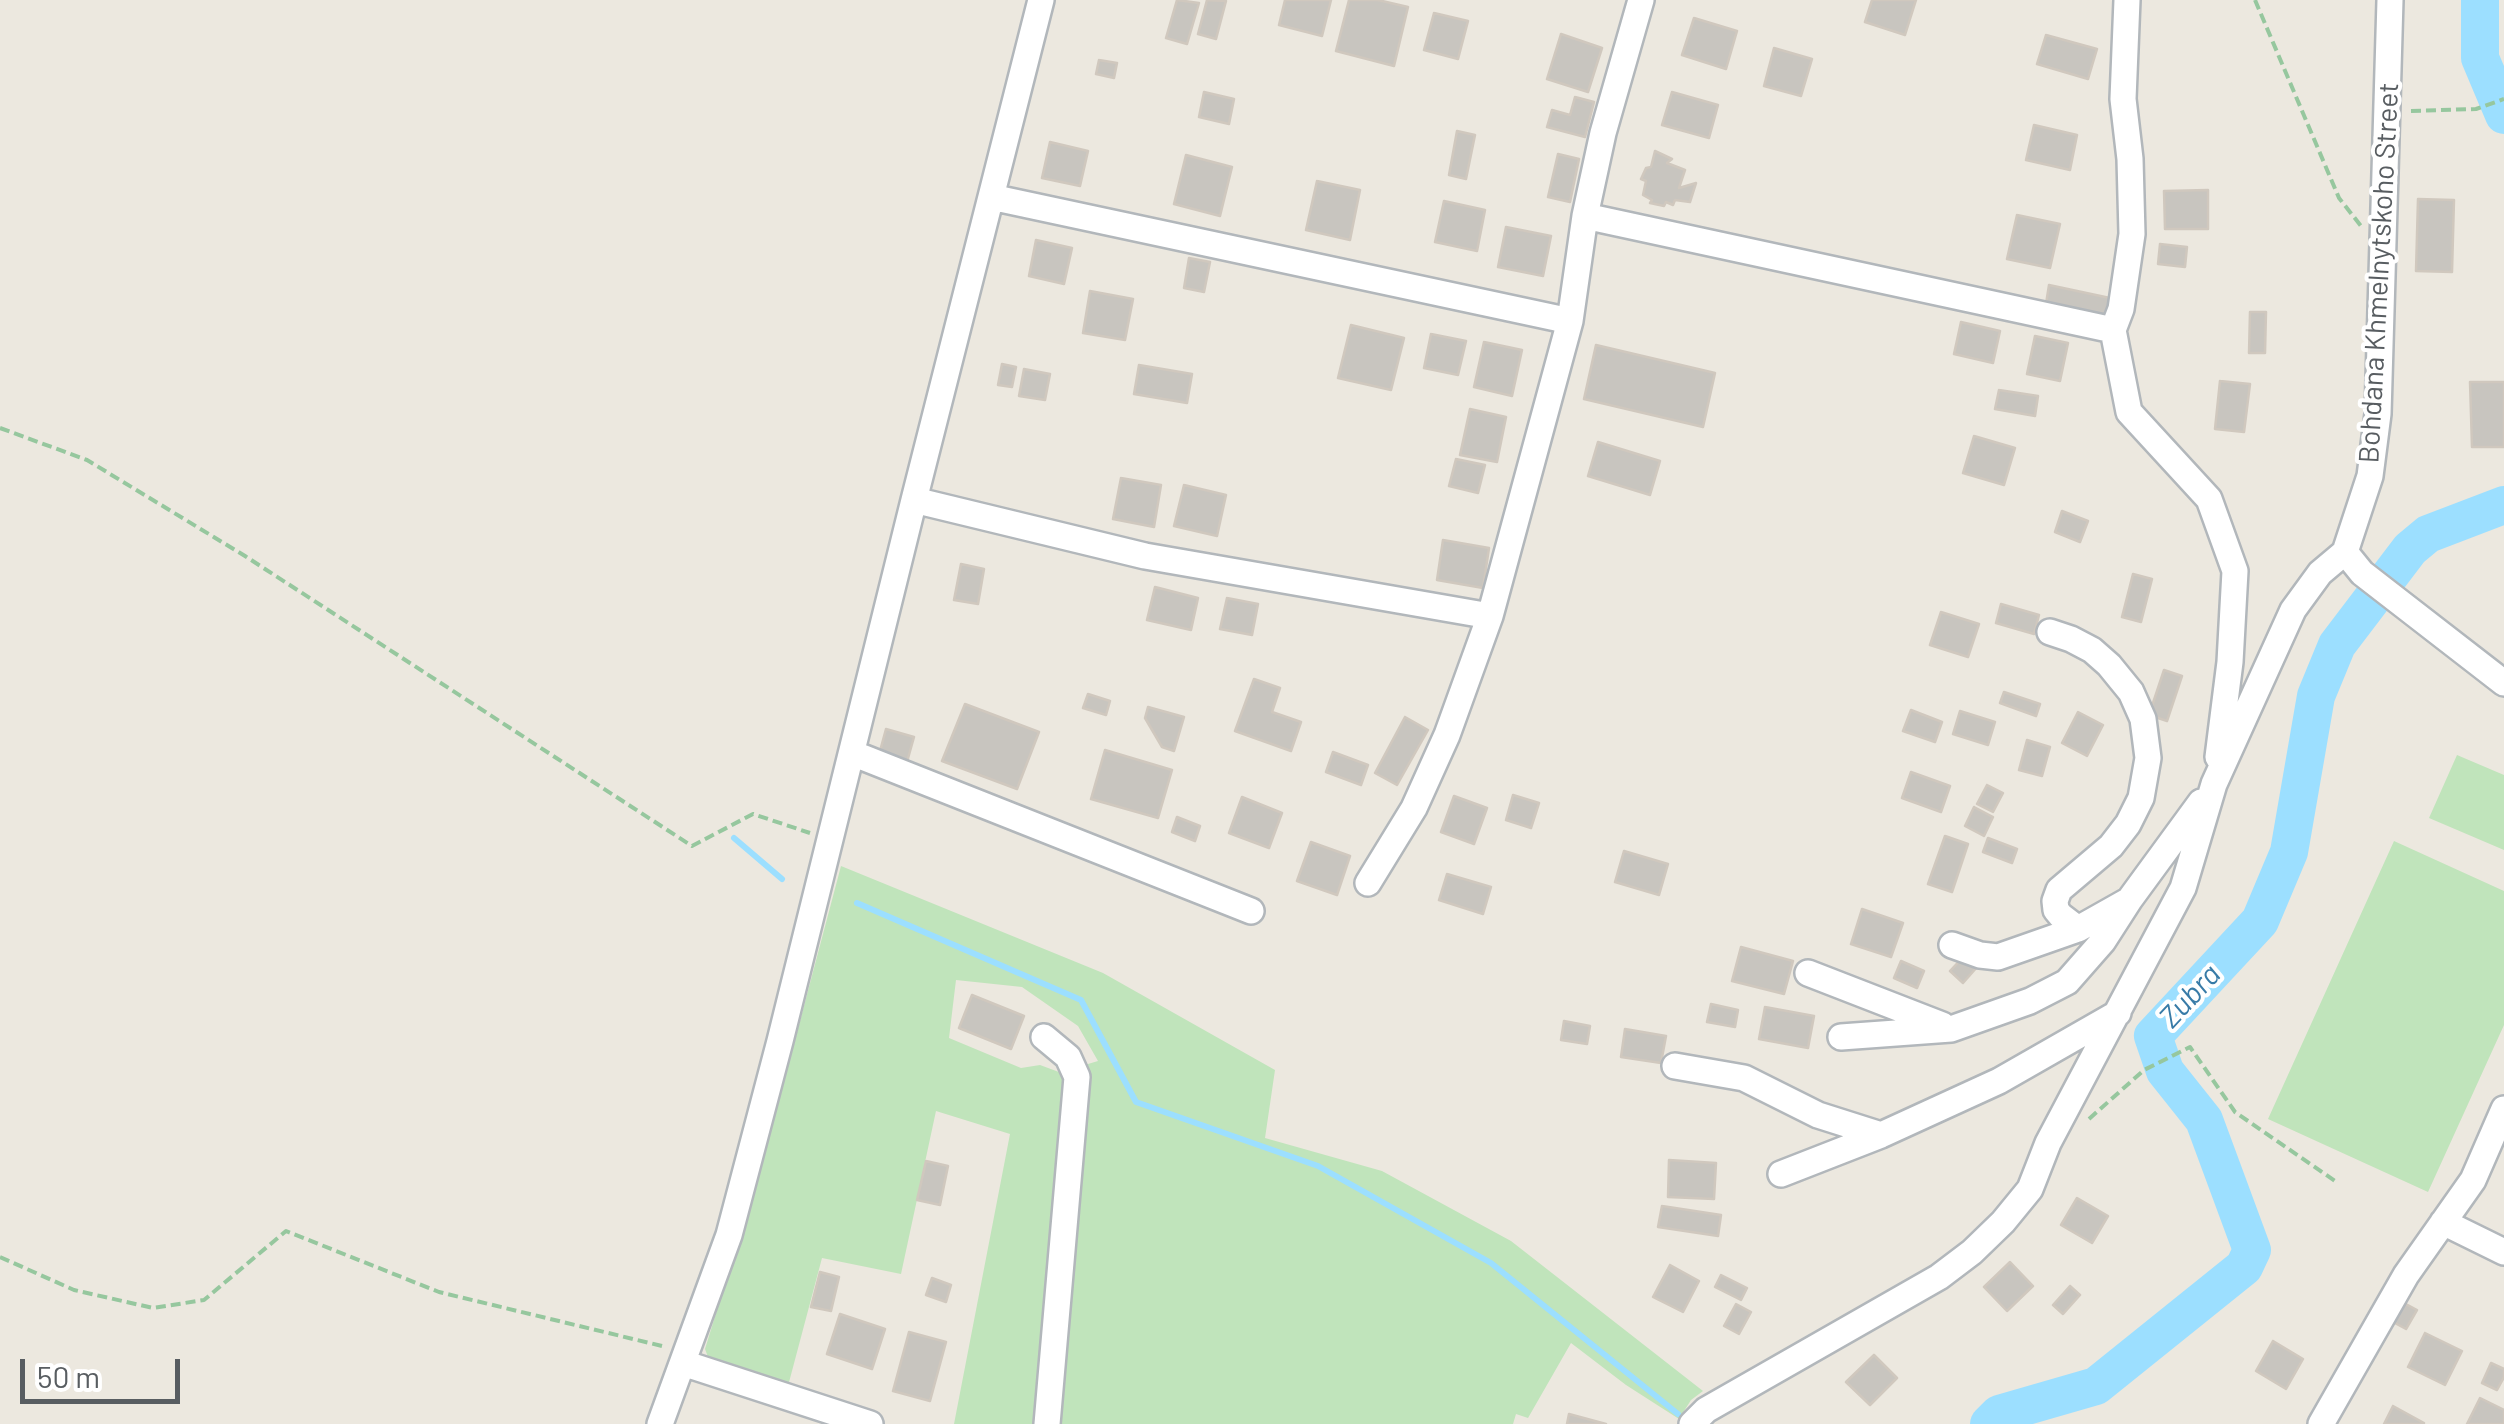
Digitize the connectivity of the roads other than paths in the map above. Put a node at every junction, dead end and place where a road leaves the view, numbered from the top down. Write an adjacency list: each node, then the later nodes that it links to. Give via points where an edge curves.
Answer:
1 (1041, 0): 5 (street)
2 (2127, 0): 8 (street, via 2123,100 2132,234)
3 (2390, 0): 10 (street, Bohdana Khmelnytskoho Street, via 2376,429 2370,476)
4 (1636, 1): 6 (street)
5 (992, 197): 7 (street); 9 (street)
6 (1585, 216): 7 (street); 8 (street)
7 (1570, 321): 11 (street)
8 (2114, 330): 15 (street, via 2129,412 2208,499 2236,570)
9 (914, 500): 11 (street, via 1145,556); 14 (street)
10 (2345, 552): 13 (street, via 2362,573); 15 (street, Bohdana Khmelnytskoho Street, via 2293,610)
11 (1490, 616): 16 (street, via 1448,736)
12 (2050, 632): 19 (street, via 2110,665 2131,692 2147,738 2146,778 2128,824 2055,901 2060,916)
13 (2504, 683)
14 (852, 753): 18 (street); 32 (street, via 728,1236)
15 (2214, 784): 17 (street); 22 (street, Bohdana Khmelnytskoho Street, via 2183,888)
16 (1368, 884)
17 (2130, 900): 19 (street); 23 (street, via 2067,982)
18 (1252, 911)
19 (2078, 929): 20 (street, via 1998,957)
20 (1952, 944)
21 (1808, 973): 23 (street)
22 (2118, 1013): 28 (street); 36 (street, Bohdana Khmelnytskoho Street, via 2030,1189 2004,1222 1939,1277)
23 (1951, 1029): 24 (street)
24 (1841, 1036)
25 (1044, 1037): 35 (street, via 1068,1058 1077,1077)
26 (1675, 1066): 28 (street, via 1744,1078)
27 (2504, 1109): 30 (street, via 2473,1180)
28 (1881, 1135): 29 (street)
29 (1780, 1174)
30 (2442, 1222): 31 (street); 37 (street)
31 (2504, 1252)
32 (685, 1357): 33 (street); 34 (street)
33 (660, 1424)
34 (870, 1424)
35 (1047, 1424)
36 (1692, 1424)
37 (2321, 1424)

